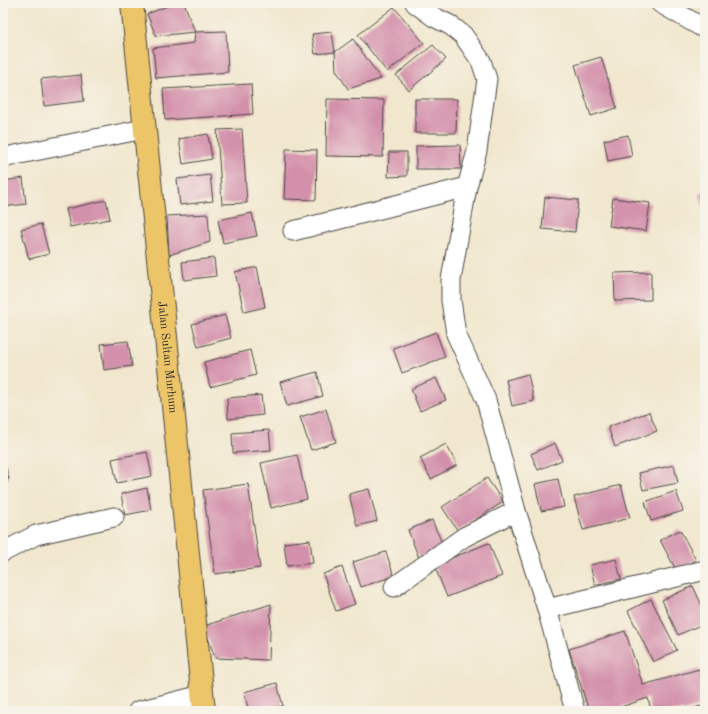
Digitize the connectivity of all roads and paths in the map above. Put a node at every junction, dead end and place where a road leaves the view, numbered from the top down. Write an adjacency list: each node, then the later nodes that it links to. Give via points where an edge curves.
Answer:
1 (132, 3): 5 (highway, Jalan Sultan Murhum)
2 (415, 3): 7 (street, via 463,35 481,61 487,79 477,151)
3 (660, 3): 4 (street)
4 (705, 29)
5 (144, 129): 6 (street); 15 (highway, Jalan Sultan Murhum)
6 (3, 158)
7 (467, 187): 8 (street); 9 (street, via 451,280 456,334 486,400)
8 (293, 231)
9 (516, 511): 13 (street, via 464,537); 14 (street)
10 (114, 517): 11 (street, via 36,535)
11 (3, 552)
12 (705, 570): 14 (street)
13 (394, 587)
14 (547, 610): 17 (street)
15 (203, 703): 16 (street)
16 (138, 711)
17 (575, 711)

